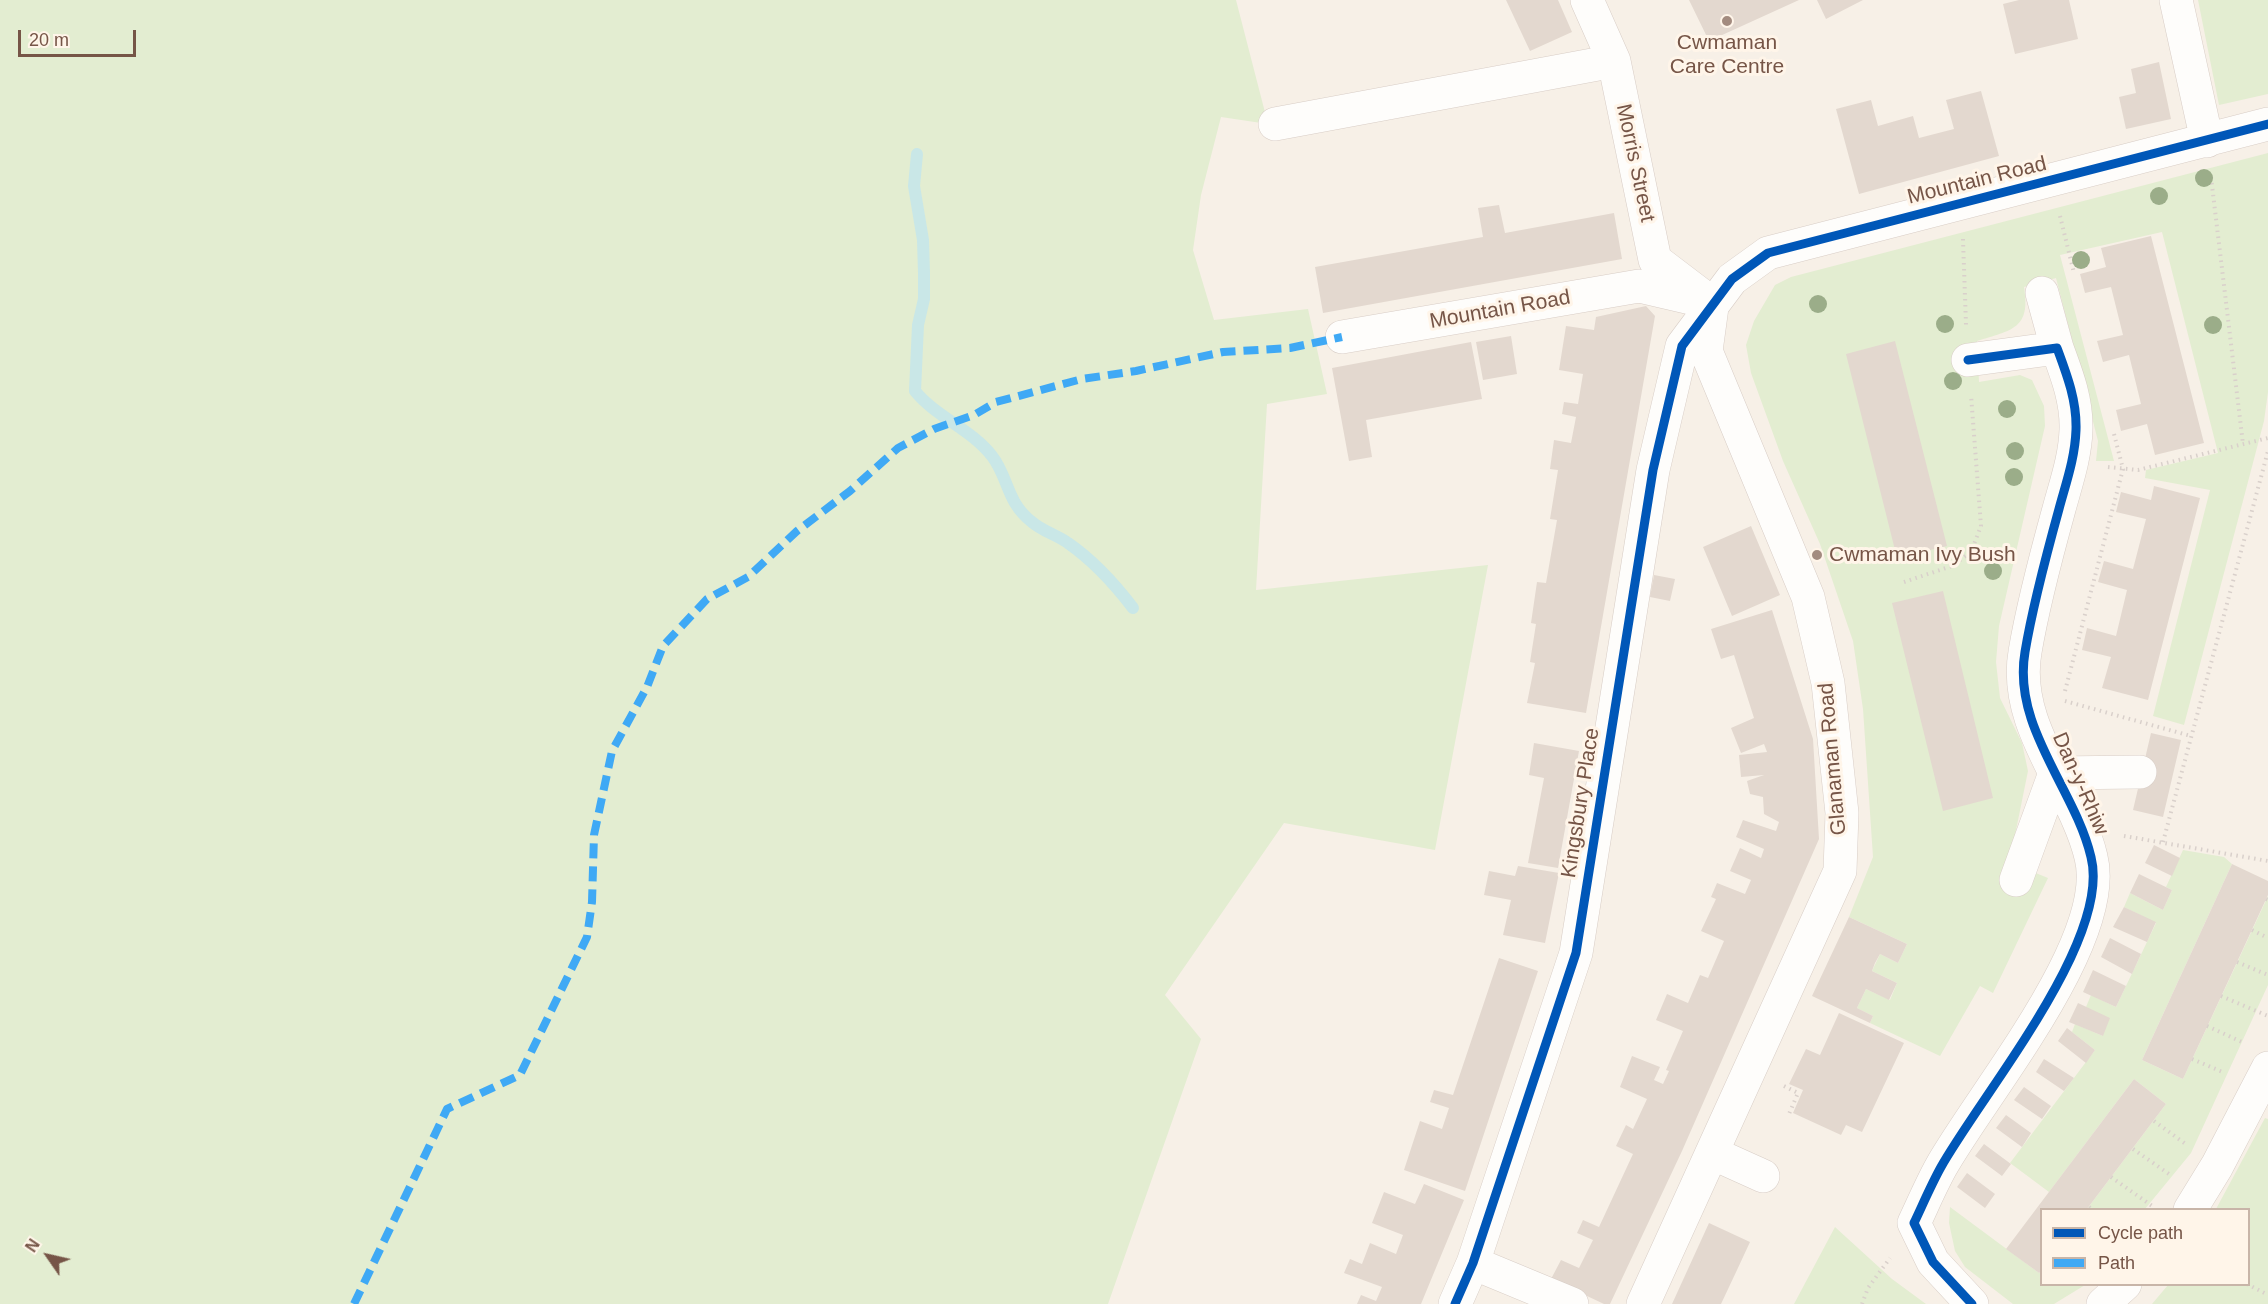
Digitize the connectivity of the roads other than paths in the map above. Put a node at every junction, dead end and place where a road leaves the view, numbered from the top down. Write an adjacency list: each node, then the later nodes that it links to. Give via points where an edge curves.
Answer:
1 (1587, 0): 3 (street, Morris Street)
2 (2176, 0): 6 (street)
3 (1614, 61): 4 (street); 8 (street, Morris Street, via 1655,260)
4 (1275, 124)
5 (2268, 124): 6 (street, Mountain Road)
6 (2207, 141): 8 (street, Mountain Road, via 1768,253 1732,279)
7 (2042, 293): 10 (street, Dan-y-Rhiw)
8 (1712, 303): 9 (street, Mountain Road, via 1639,286); 16 (street, Glanaman Road, via 1706,351 1808,597 1828,683 1842,813 1840,871); 19 (street, Kingsbury Place, via 1682,346 1653,470 1576,953)
9 (1342, 337)
10 (2057, 348): 11 (street); 13 (street, Dan-y-Rhiw, via 2073,390 2076,429 2072,462 2024,655 2026,700)
11 (1968, 360)
12 (2140, 772): 13 (street)
13 (2055, 773): 14 (street); 24 (street, Dan-y-Rhiw, via 2082,828 2092,859 2094,882 2078,945 2050,999 1941,1167 1914,1222 1933,1262)
14 (2016, 880)
15 (2258, 1056): 18 (street)
16 (1712, 1154): 17 (street); 23 (street, Glanaman Road)
17 (1763, 1176)
18 (2195, 1202)
19 (1473, 1263): 21 (street, Kingsbury Place); 22 (street)
20 (2123, 1286): 25 (street)
21 (1455, 1304)
22 (1572, 1304)
23 (1643, 1304)
24 (1972, 1304)
25 (2103, 1304)

